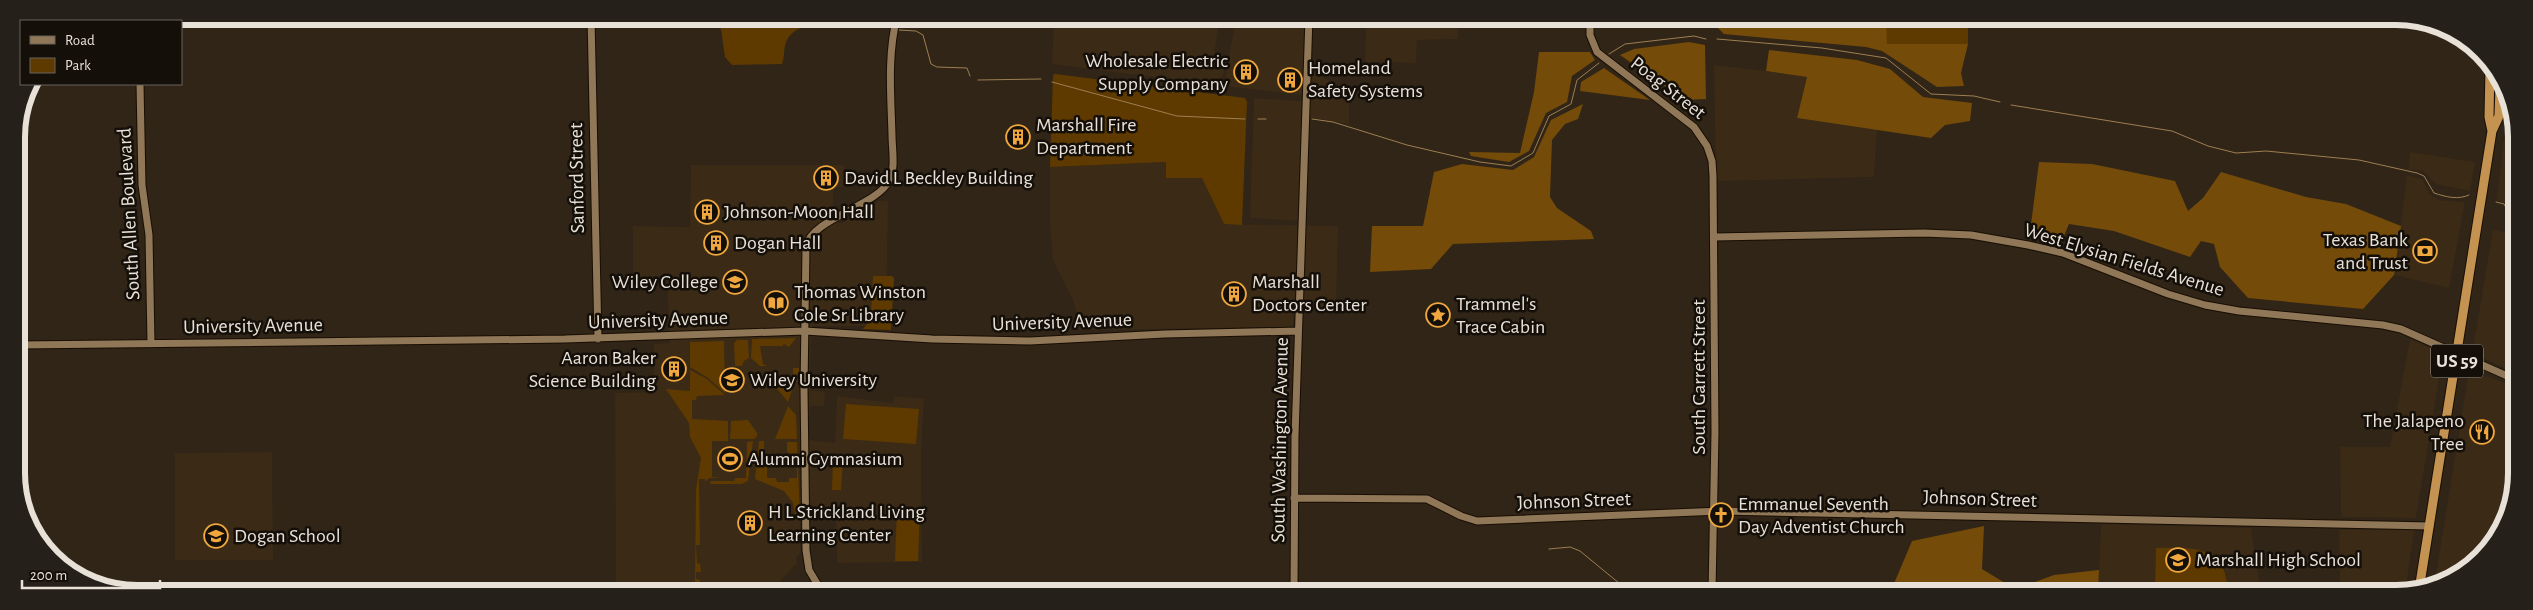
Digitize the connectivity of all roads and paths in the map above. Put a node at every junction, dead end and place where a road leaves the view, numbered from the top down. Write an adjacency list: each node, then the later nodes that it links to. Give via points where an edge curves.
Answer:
1 (591, 25): 13 (street, Sanford Street)
2 (895, 25): 11 (street, via 891,63 892,167 888,183 810,237 806,248)
3 (1309, 25): 12 (street, South Washington Avenue)
4 (1590, 25): 9 (street, Poag Street, via 1594,48 1604,60 1694,127 1705,141)
5 (2490, 76): 8 (highway, US 59)
6 (140, 85): 14 (street, South Allen Boulevard, via 142,185 149,235)
7 (2500, 96): 8 (highway, US 59, via 2499,116)
8 (2492, 131): 16 (highway, US 59)
9 (1712, 161): 10 (street, South Garrett Street)
10 (1715, 237): 16 (street, West Elysian Fields Avenue, via 1924,233 2003,240 2064,254 2205,305 2383,325 2402,329); 19 (street, South Garrett Street)
11 (805, 331): 12 (street, University Avenue, via 1001,341); 13 (street, University Avenue); 22 (street, via 806,534 809,570)
12 (1298, 331): 18 (street, South Washington Avenue)
13 (598, 339): 14 (street, University Avenue)
14 (151, 343): 15 (street, University Avenue)
15 (25, 345)
16 (2458, 353): 17 (street, West Elysian Fields Avenue); 20 (highway, US 59)
17 (2508, 376)
18 (1294, 498): 19 (street, Johnson Street, via 1428,499 1464,518 1477,521); 23 (street, South Washington Avenue)
19 (1715, 511): 20 (street, Johnson Street); 24 (street, South Garrett Street)
20 (2430, 526): 21 (highway, US 59)
21 (2420, 582)
22 (818, 585)
23 (1294, 585)
24 (1712, 585)

